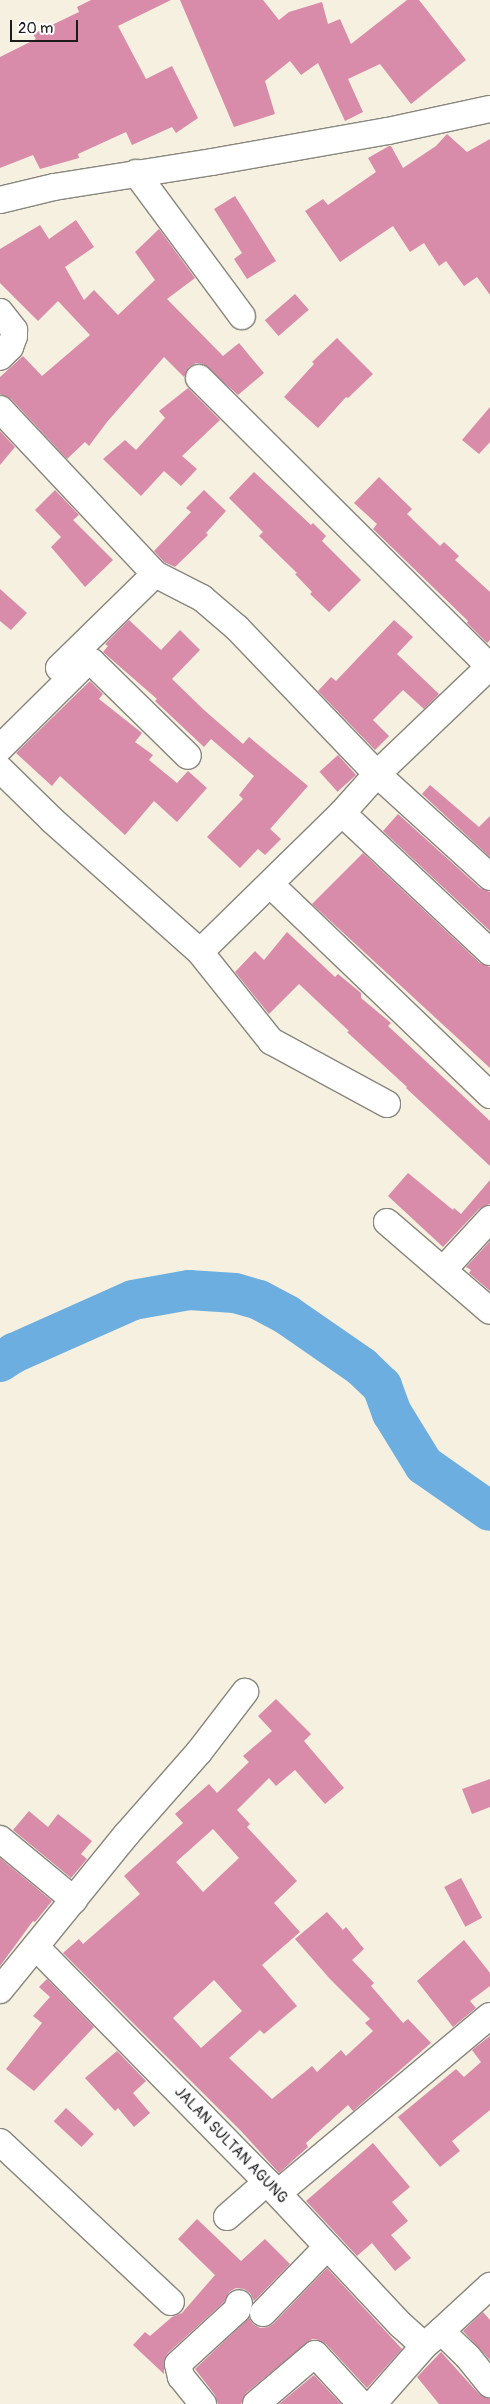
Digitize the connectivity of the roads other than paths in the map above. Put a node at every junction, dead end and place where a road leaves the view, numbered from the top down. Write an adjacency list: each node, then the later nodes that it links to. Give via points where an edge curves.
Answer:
1 (490, 109): 2 (street, via 310,145)
2 (136, 173): 3 (street); 5 (street)
3 (0, 200)
4 (0, 312): 6 (street, via 14,330 10,347)
5 (242, 316)
6 (0, 357)
7 (199, 378): 10 (street)
8 (0, 409): 9 (street)
9 (155, 574): 11 (street); 15 (street, via 202,598 237,628)
10 (490, 666): 15 (street)
11 (0, 728)
12 (0, 748): 13 (street, via 88,661)
13 (188, 756)
14 (0, 769): 19 (street, via 52,820)
15 (378, 774): 16 (street); 17 (street)
16 (342, 813): 18 (street); 20 (street)
17 (490, 877)
18 (270, 884): 19 (street); 21 (street)
19 (200, 952): 22 (street, via 271,1041)
20 (490, 952)
21 (490, 1095)
22 (387, 1104)
23 (490, 1219): 25 (street)
24 (388, 1222): 25 (street)
25 (444, 1269): 26 (street)
26 (490, 1311)
27 (245, 1692): 29 (street, via 199,1752)
28 (0, 1839): 29 (street)
29 (74, 1900): 30 (street)
30 (36, 1947): 31 (street); 34 (street, JALAN SULTAN AGUNG)
31 (0, 1990)
32 (490, 2016): 34 (street)
33 (0, 2142): 38 (street)
34 (273, 2187): 35 (street); 36 (street, JALAN SULTAN AGUNG)
35 (227, 2217)
36 (327, 2246): 40 (street); 41 (street, JALAN SULTAN AGUNG, via 401,2325)
37 (490, 2286): 41 (street)
38 (171, 2302)
39 (238, 2303): 44 (street, via 237,2310 178,2364 181,2377)
40 (263, 2313)
41 (433, 2338): 42 (street, JALAN SULTAN AGUNG, via 468,2357); 43 (street)
42 (490, 2384)
43 (375, 2402): 45 (street, via 315,2354)
44 (203, 2404)
45 (256, 2404)

